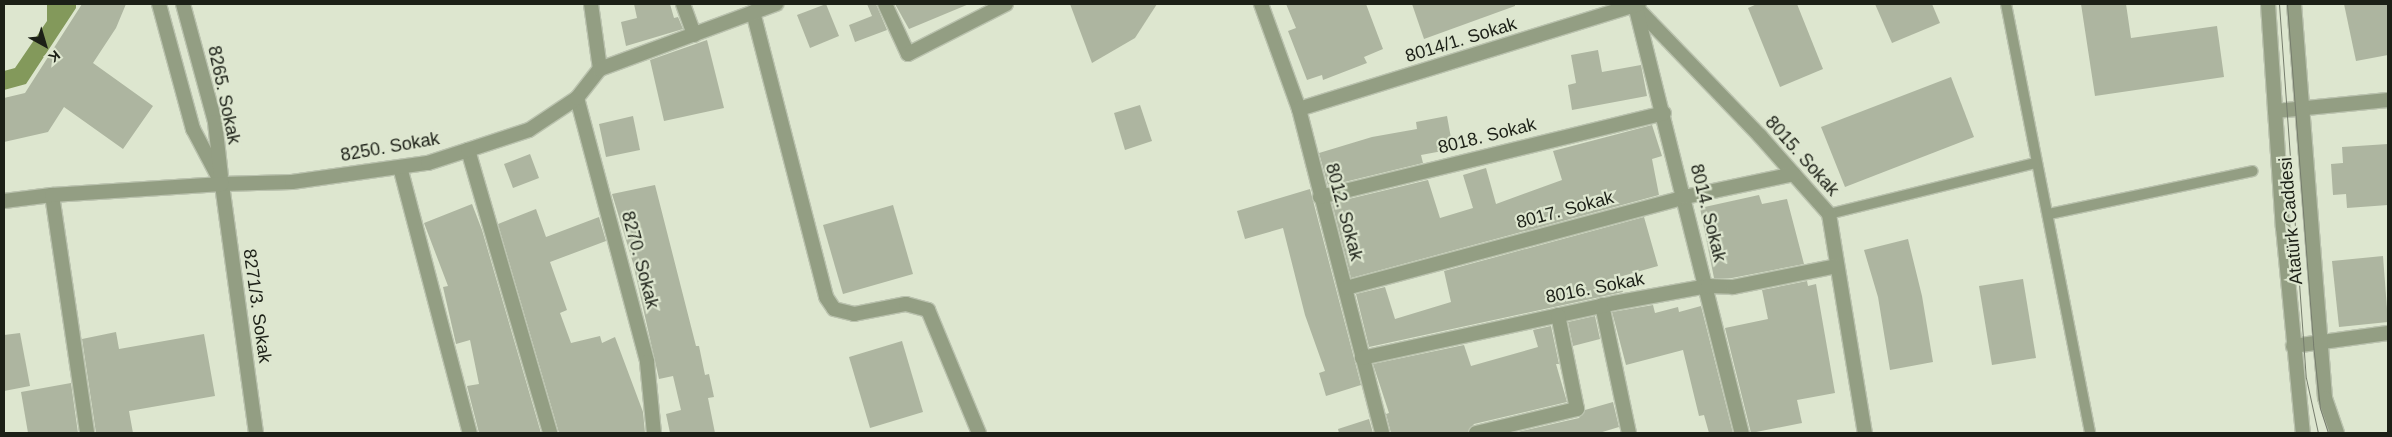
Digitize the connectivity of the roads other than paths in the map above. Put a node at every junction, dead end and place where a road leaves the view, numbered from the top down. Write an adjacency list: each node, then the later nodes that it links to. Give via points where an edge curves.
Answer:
1 (159, 4): 27 (street, 8265. Sokak, via 193,129)
2 (183, 4): 27 (street, 8265. Sokak, via 215,122)
3 (591, 4): 15 (street)
4 (683, 4): 14 (street)
5 (776, 4): 13 (street)
6 (885, 4): 7 (street, via 908,54)
7 (1006, 4)
8 (1261, 4): 19 (street, 8012. Sokak)
9 (1636, 4): 19 (street, 8014/1. Sokak); 21 (street, 8014. Sokak); 26 (street, 8015. Sokak)
10 (2006, 4): 23 (lane)
11 (2268, 4): 20 (street, Atatürk Caddesi)
12 (2294, 4): 18 (street, Atatürk Caddesi)
13 (753, 12): 14 (street); 48 (street, via 826,297 834,309 854,314 906,304 928,310)
14 (694, 35): 15 (street)
15 (600, 69): 16 (street, 8250. Sokak)
16 (577, 98): 22 (street, 8250. Sokak, via 529,130); 47 (street, 8270. Sokak, via 647,362)
17 (2388, 100): 18 (street)
18 (2300, 108): 20 (street); 40 (street, Atatürk Caddesi)
19 (1299, 109): 29 (street, 8012. Sokak)
20 (2276, 111): 41 (street, Atatürk Caddesi)
21 (1664, 112): 29 (street, 8018. Sokak); 30 (street, 8014. Sokak)
22 (468, 150): 24 (street, 8250. Sokak, via 428,163); 46 (street)
23 (2035, 163): 32 (lane); 33 (lane)
24 (400, 167): 27 (street, 8250. Sokak, via 292,182); 45 (street)
25 (2253, 171): 33 (lane)
26 (1794, 174): 30 (street, 8017. Sokak); 32 (street, 8015. Sokak)
27 (222, 184): 28 (street, 8250. Sokak); 44 (street, 8271/3. Sokak)
28 (52, 195): 31 (street, 8250. Sokak); 43 (street)
29 (1320, 197): 36 (street, 8012. Sokak)
30 (1685, 197): 35 (street, 8014. Sokak); 36 (street, 8017. Sokak)
31 (4, 201)
32 (1829, 214): 34 (street, 8015. Sokak)
33 (2049, 214): 54 (lane)
34 (1837, 266): 35 (street, 8016. Sokak, via 1733,287); 53 (street, 8015. Sokak)
35 (1708, 286): 37 (street, 8016. Sokak); 52 (street, 8014. Sokak)
36 (1346, 288): 42 (street, 8012. Sokak)
37 (1602, 305): 38 (street, 8016. Sokak); 51 (street)
38 (1558, 314): 42 (street, 8016. Sokak); 50 (street, via 1577,410)
39 (2388, 333): 40 (street)
40 (2321, 343): 41 (street); 56 (street, Atatürk Caddesi, via 2325,398)
41 (2293, 346): 55 (street, Atatürk Caddesi)
42 (1362, 358): 49 (street, 8012. Sokak)
43 (86, 433)
44 (256, 433)
45 (470, 433)
46 (550, 433)
47 (654, 433)
48 (979, 433)
49 (1382, 433)
50 (1476, 433)
51 (1628, 433)
52 (1742, 433)
53 (1865, 433)
54 (2090, 433)
55 (2303, 433)
56 (2336, 433)

